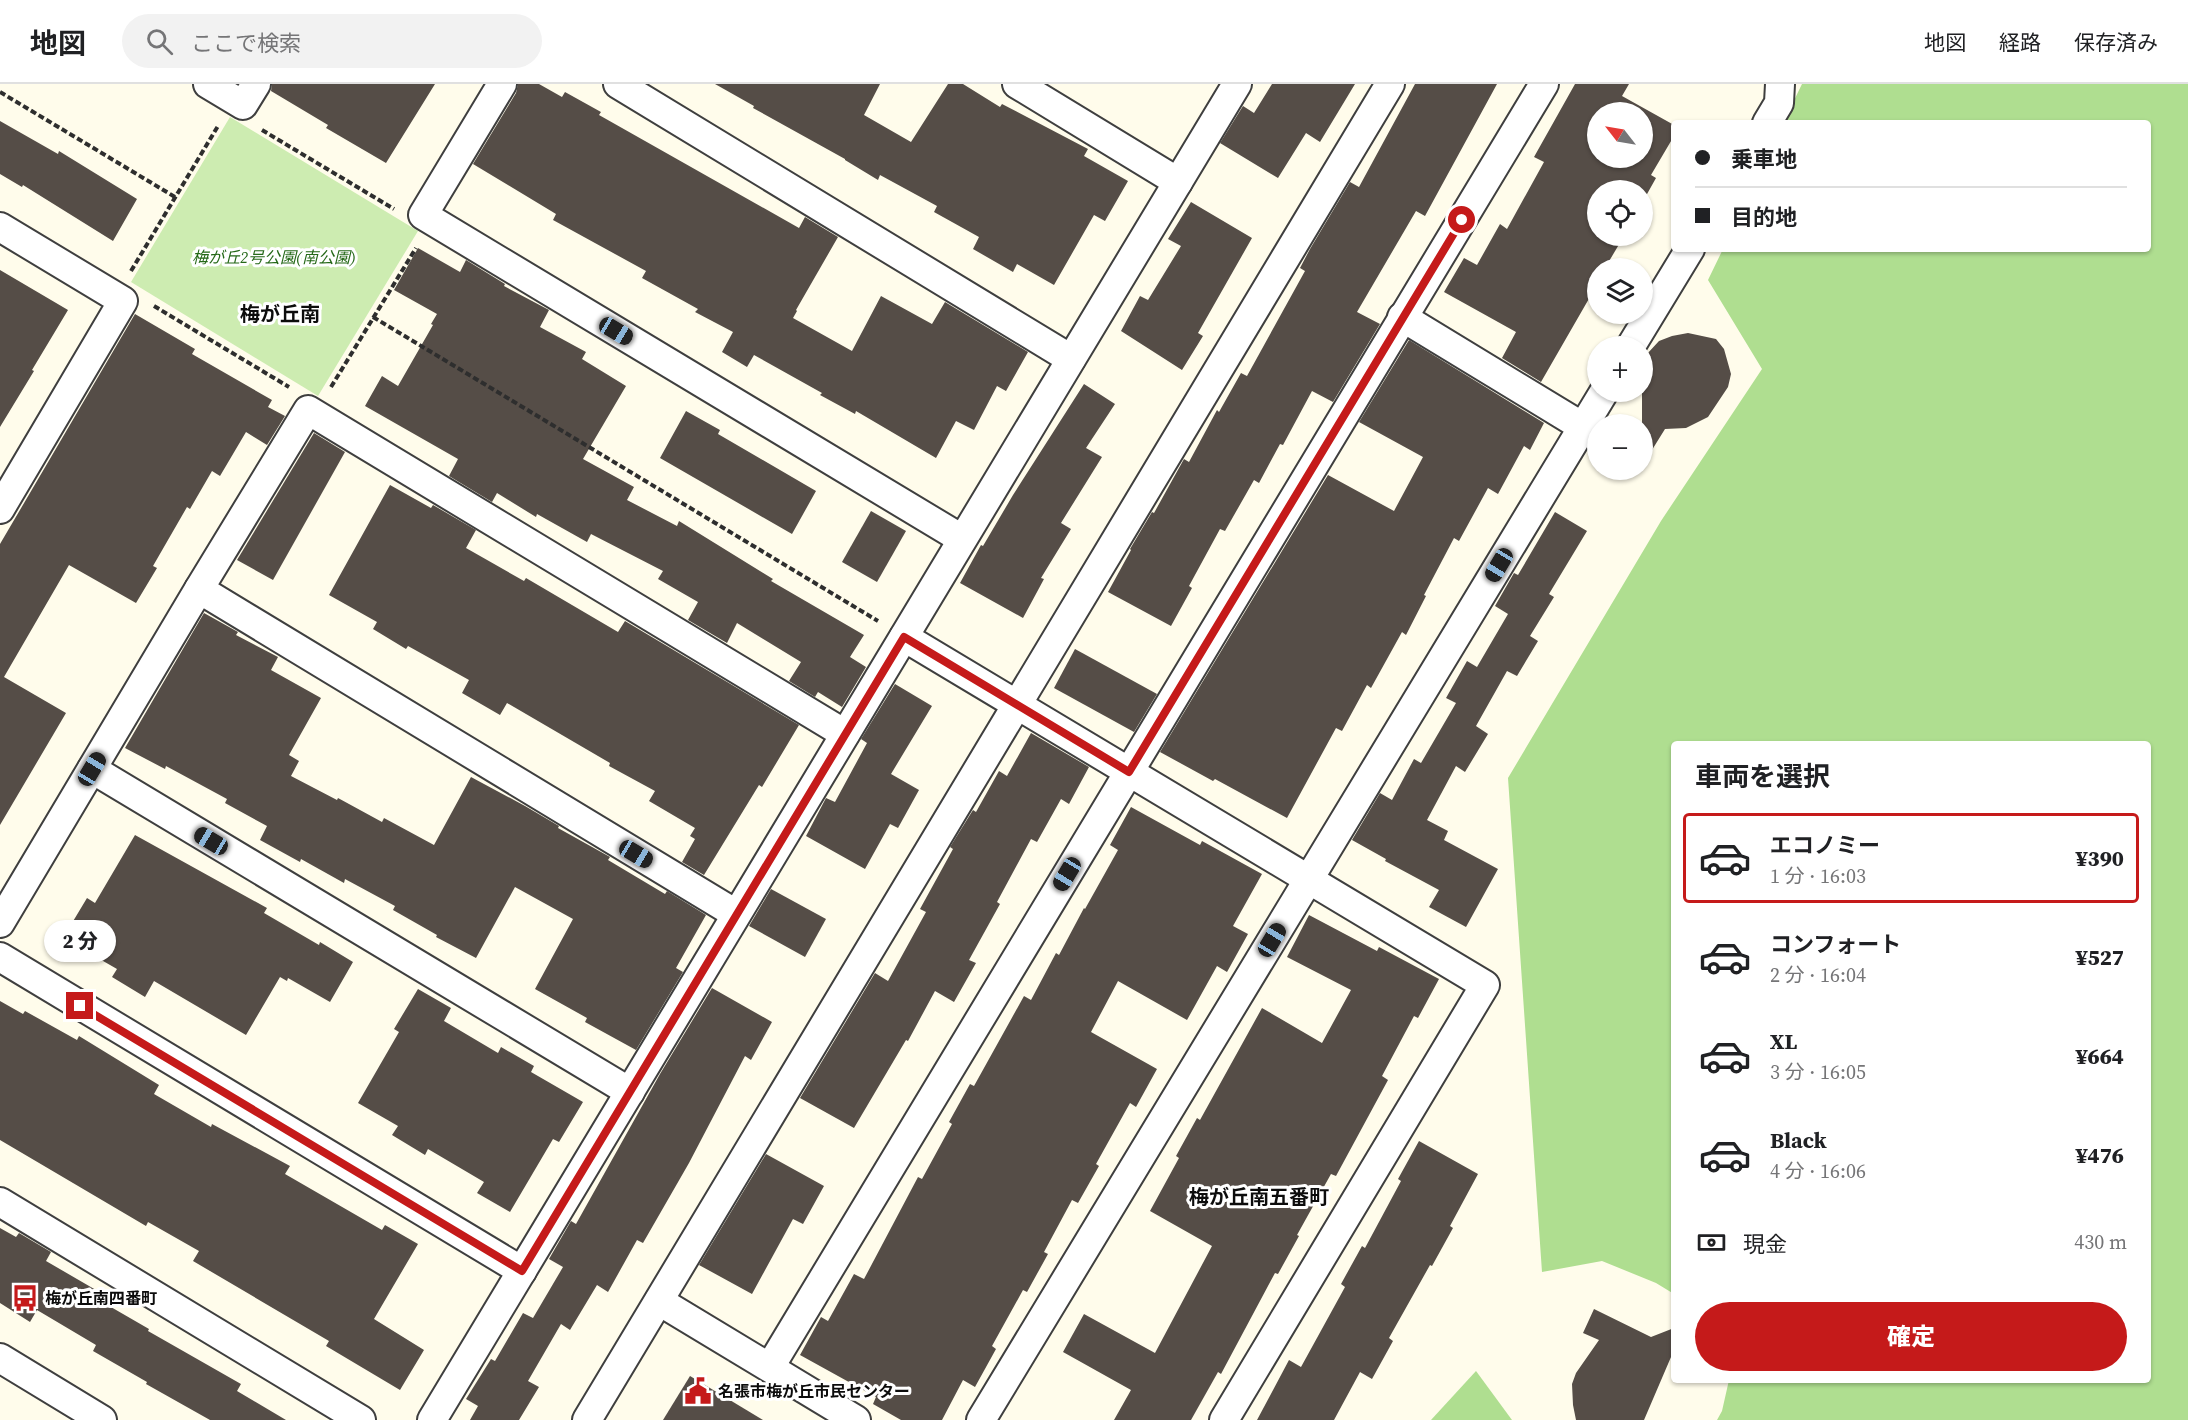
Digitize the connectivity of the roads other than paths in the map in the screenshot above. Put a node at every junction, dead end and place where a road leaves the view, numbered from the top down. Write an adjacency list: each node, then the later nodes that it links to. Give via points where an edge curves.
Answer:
1 (208, 84): 9 (street)
2 (502, 84): 21 (street, via 428,218)
3 (618, 84): 16 (street)
4 (1017, 84): 11 (street)
5 (1238, 84): 11 (street)
6 (1390, 84): 24 (street)
7 (1544, 84): 14 (street)
8 (1780, 84): 10 (street, via 1779,103)
9 (249, 94)
10 (1769, 120)
11 (1179, 182): 16 (street)
12 (0, 227): 19 (street, via 124,290)
13 (1688, 252): 15 (street)
14 (1402, 317): 18 (street); 27 (street)
15 (1637, 336)
16 (1071, 358): 21 (street)
17 (1598, 402): 18 (street)
18 (1583, 427): 28 (street)
19 (8, 476): 20 (street)
20 (0, 509)
21 (963, 539): 23 (street)
22 (199, 589): 25 (street, via 312,412); 26 (street); 29 (street)
23 (904, 637): 24 (street); 25 (street)
24 (1017, 705): 27 (street); 35 (street)
25 (845, 734): 29 (street)
26 (92, 769): 30 (street); 32 (street)
27 (1129, 772): 28 (street); 37 (street)
28 (1309, 880): 43 (street); 44 (street, via 1485,985)
29 (736, 914): 32 (street)
30 (0, 923)
31 (0, 957): 34 (street)
32 (630, 1092): 34 (street)
33 (0, 1202): 39 (street)
34 (522, 1271): 40 (street)
35 (659, 1301): 37 (street); 41 (street)
36 (0, 1358): 38 (street)
37 (770, 1367): 42 (street)
38 (102, 1420)
39 (361, 1420)
40 (432, 1420)
41 (587, 1420)
42 (856, 1420)
43 (981, 1420)
44 (1224, 1420)

